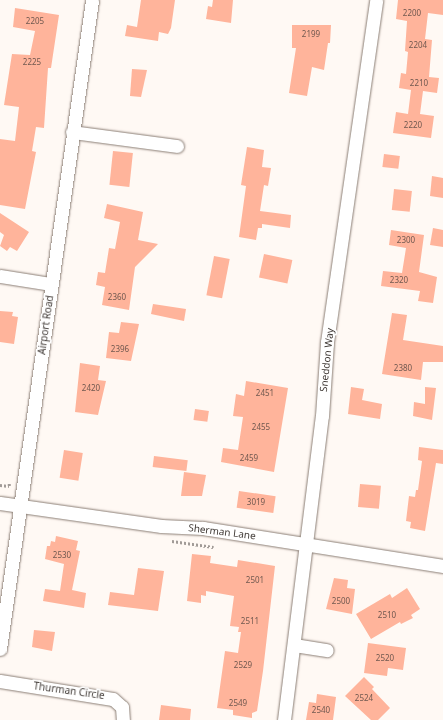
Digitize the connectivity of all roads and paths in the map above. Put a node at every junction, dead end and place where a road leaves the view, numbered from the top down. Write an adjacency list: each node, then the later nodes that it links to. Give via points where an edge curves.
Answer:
1 (92, 0): 3 (street, Airport Road)
2 (376, 0): 9 (street, Sneddon Way, via 327,342 322,416 305,536)
3 (72, 132): 4 (street); 6 (street, Airport Road)
4 (176, 146)
5 (0, 276): 6 (street)
6 (51, 284): 8 (street, Airport Road)
7 (0, 503): 8 (street, Sherman Lane)
8 (20, 506): 9 (street, Sherman Lane, via 161,526 203,528); 12 (street, Airport Road)
9 (306, 546): 10 (street, Sherman Lane); 11 (street, Sneddon Way)
10 (443, 566)
11 (294, 645): 13 (street); 16 (street, Sneddon Way)
12 (0, 649)
13 (327, 650)
14 (0, 681): 15 (street, Thurman Circle, via 113,698 122,707)
15 (123, 720)
16 (284, 720)

